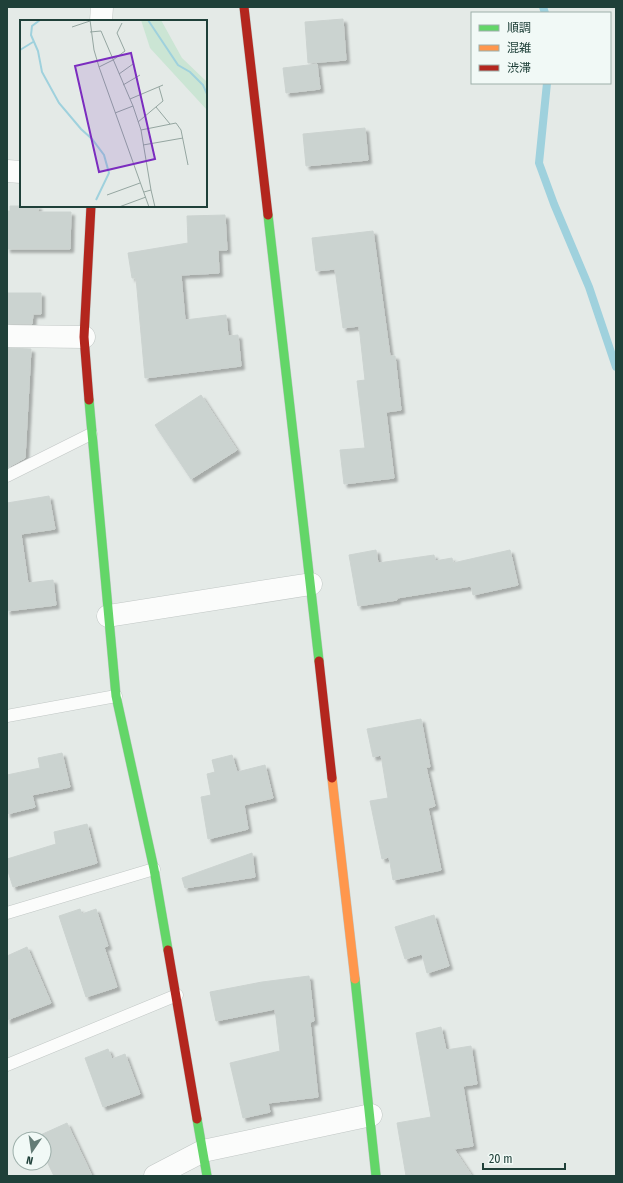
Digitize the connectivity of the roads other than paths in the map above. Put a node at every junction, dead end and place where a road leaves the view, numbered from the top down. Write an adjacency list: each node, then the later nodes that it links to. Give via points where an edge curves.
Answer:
1 (102, 7): 3 (street)
2 (244, 7): 11 (street)
3 (101, 20)
4 (7, 171): 5 (street)
5 (20, 172)
6 (91, 207): 8 (street)
7 (7, 336): 8 (street)
8 (84, 337): 9 (street)
9 (91, 434): 10 (lane); 12 (street)
10 (7, 476)
11 (311, 584): 12 (street); 19 (street)
12 (108, 616): 13 (street)
13 (116, 696): 14 (lane); 15 (street)
14 (7, 716)
15 (154, 869): 16 (lane); 17 (street)
16 (7, 913)
17 (177, 995): 18 (lane); 20 (street)
18 (7, 1065)
19 (371, 1115): 20 (street); 23 (street)
20 (202, 1151): 21 (street); 22 (street)
21 (155, 1176)
22 (207, 1176)
23 (376, 1176)

